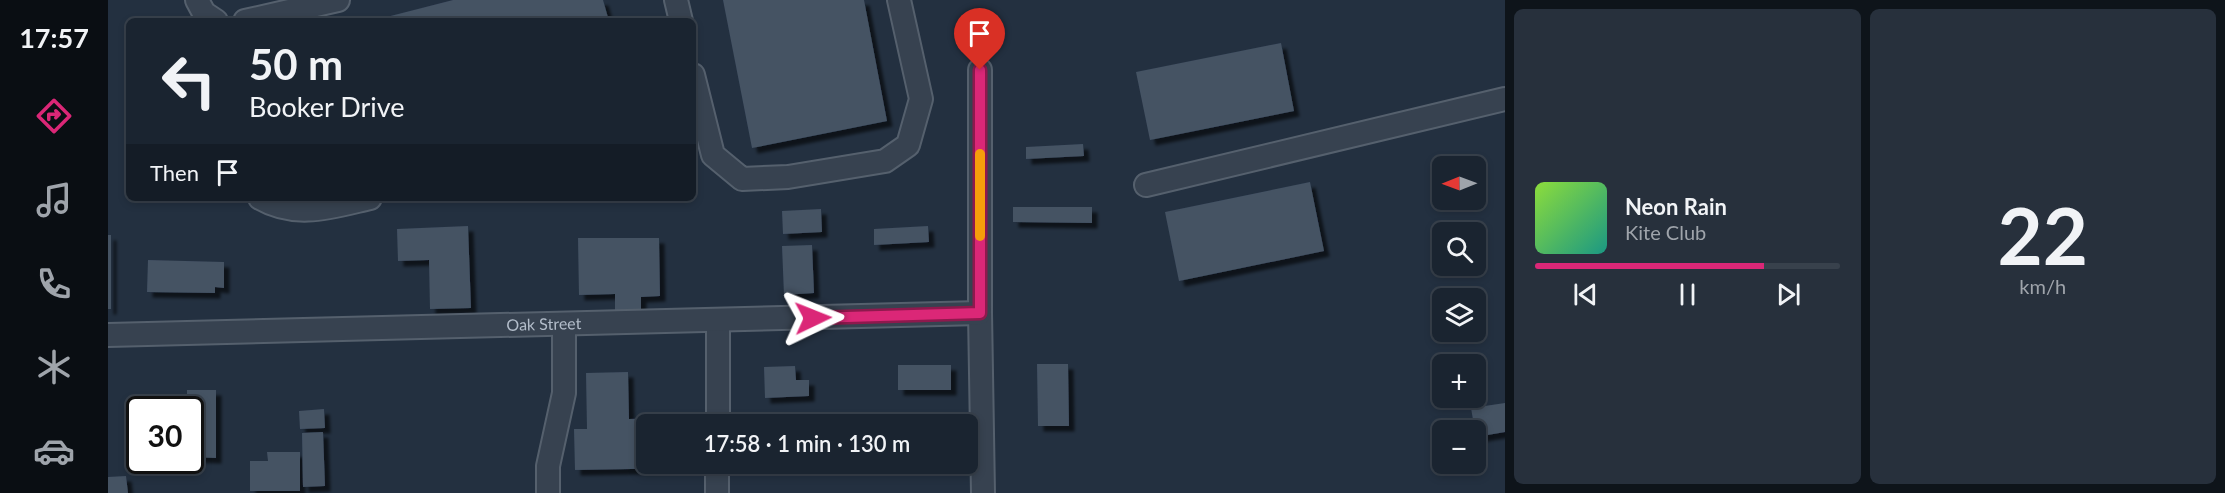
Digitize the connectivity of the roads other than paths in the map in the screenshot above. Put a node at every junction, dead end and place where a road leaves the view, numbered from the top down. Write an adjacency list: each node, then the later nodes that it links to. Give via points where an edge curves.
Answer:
1 (196, 0): 5 (street)
2 (338, 0): 6 (street)
3 (676, 0): 7 (street)
4 (899, 0): 11 (street, via 921,99 908,145 885,161 788,177 742,179 712,155)
5 (212, 18)
6 (257, 18)
7 (680, 18)
8 (980, 70): 15 (street)
9 (1505, 99): 12 (street)
10 (696, 101): 11 (street)
11 (698, 118)
12 (1146, 184)
13 (265, 201): 14 (street, via 277,208 300,211)
14 (357, 201)
15 (980, 313): 16 (street, Oak Street); 23 (street)
16 (718, 321): 17 (street, Oak Street); 19 (street)
17 (564, 325): 18 (street, Oak Street); 21 (street, via 564,393 548,466)
18 (108, 335)
19 (718, 414)
20 (717, 474): 22 (street)
21 (548, 493)
22 (717, 493)
23 (983, 493)

